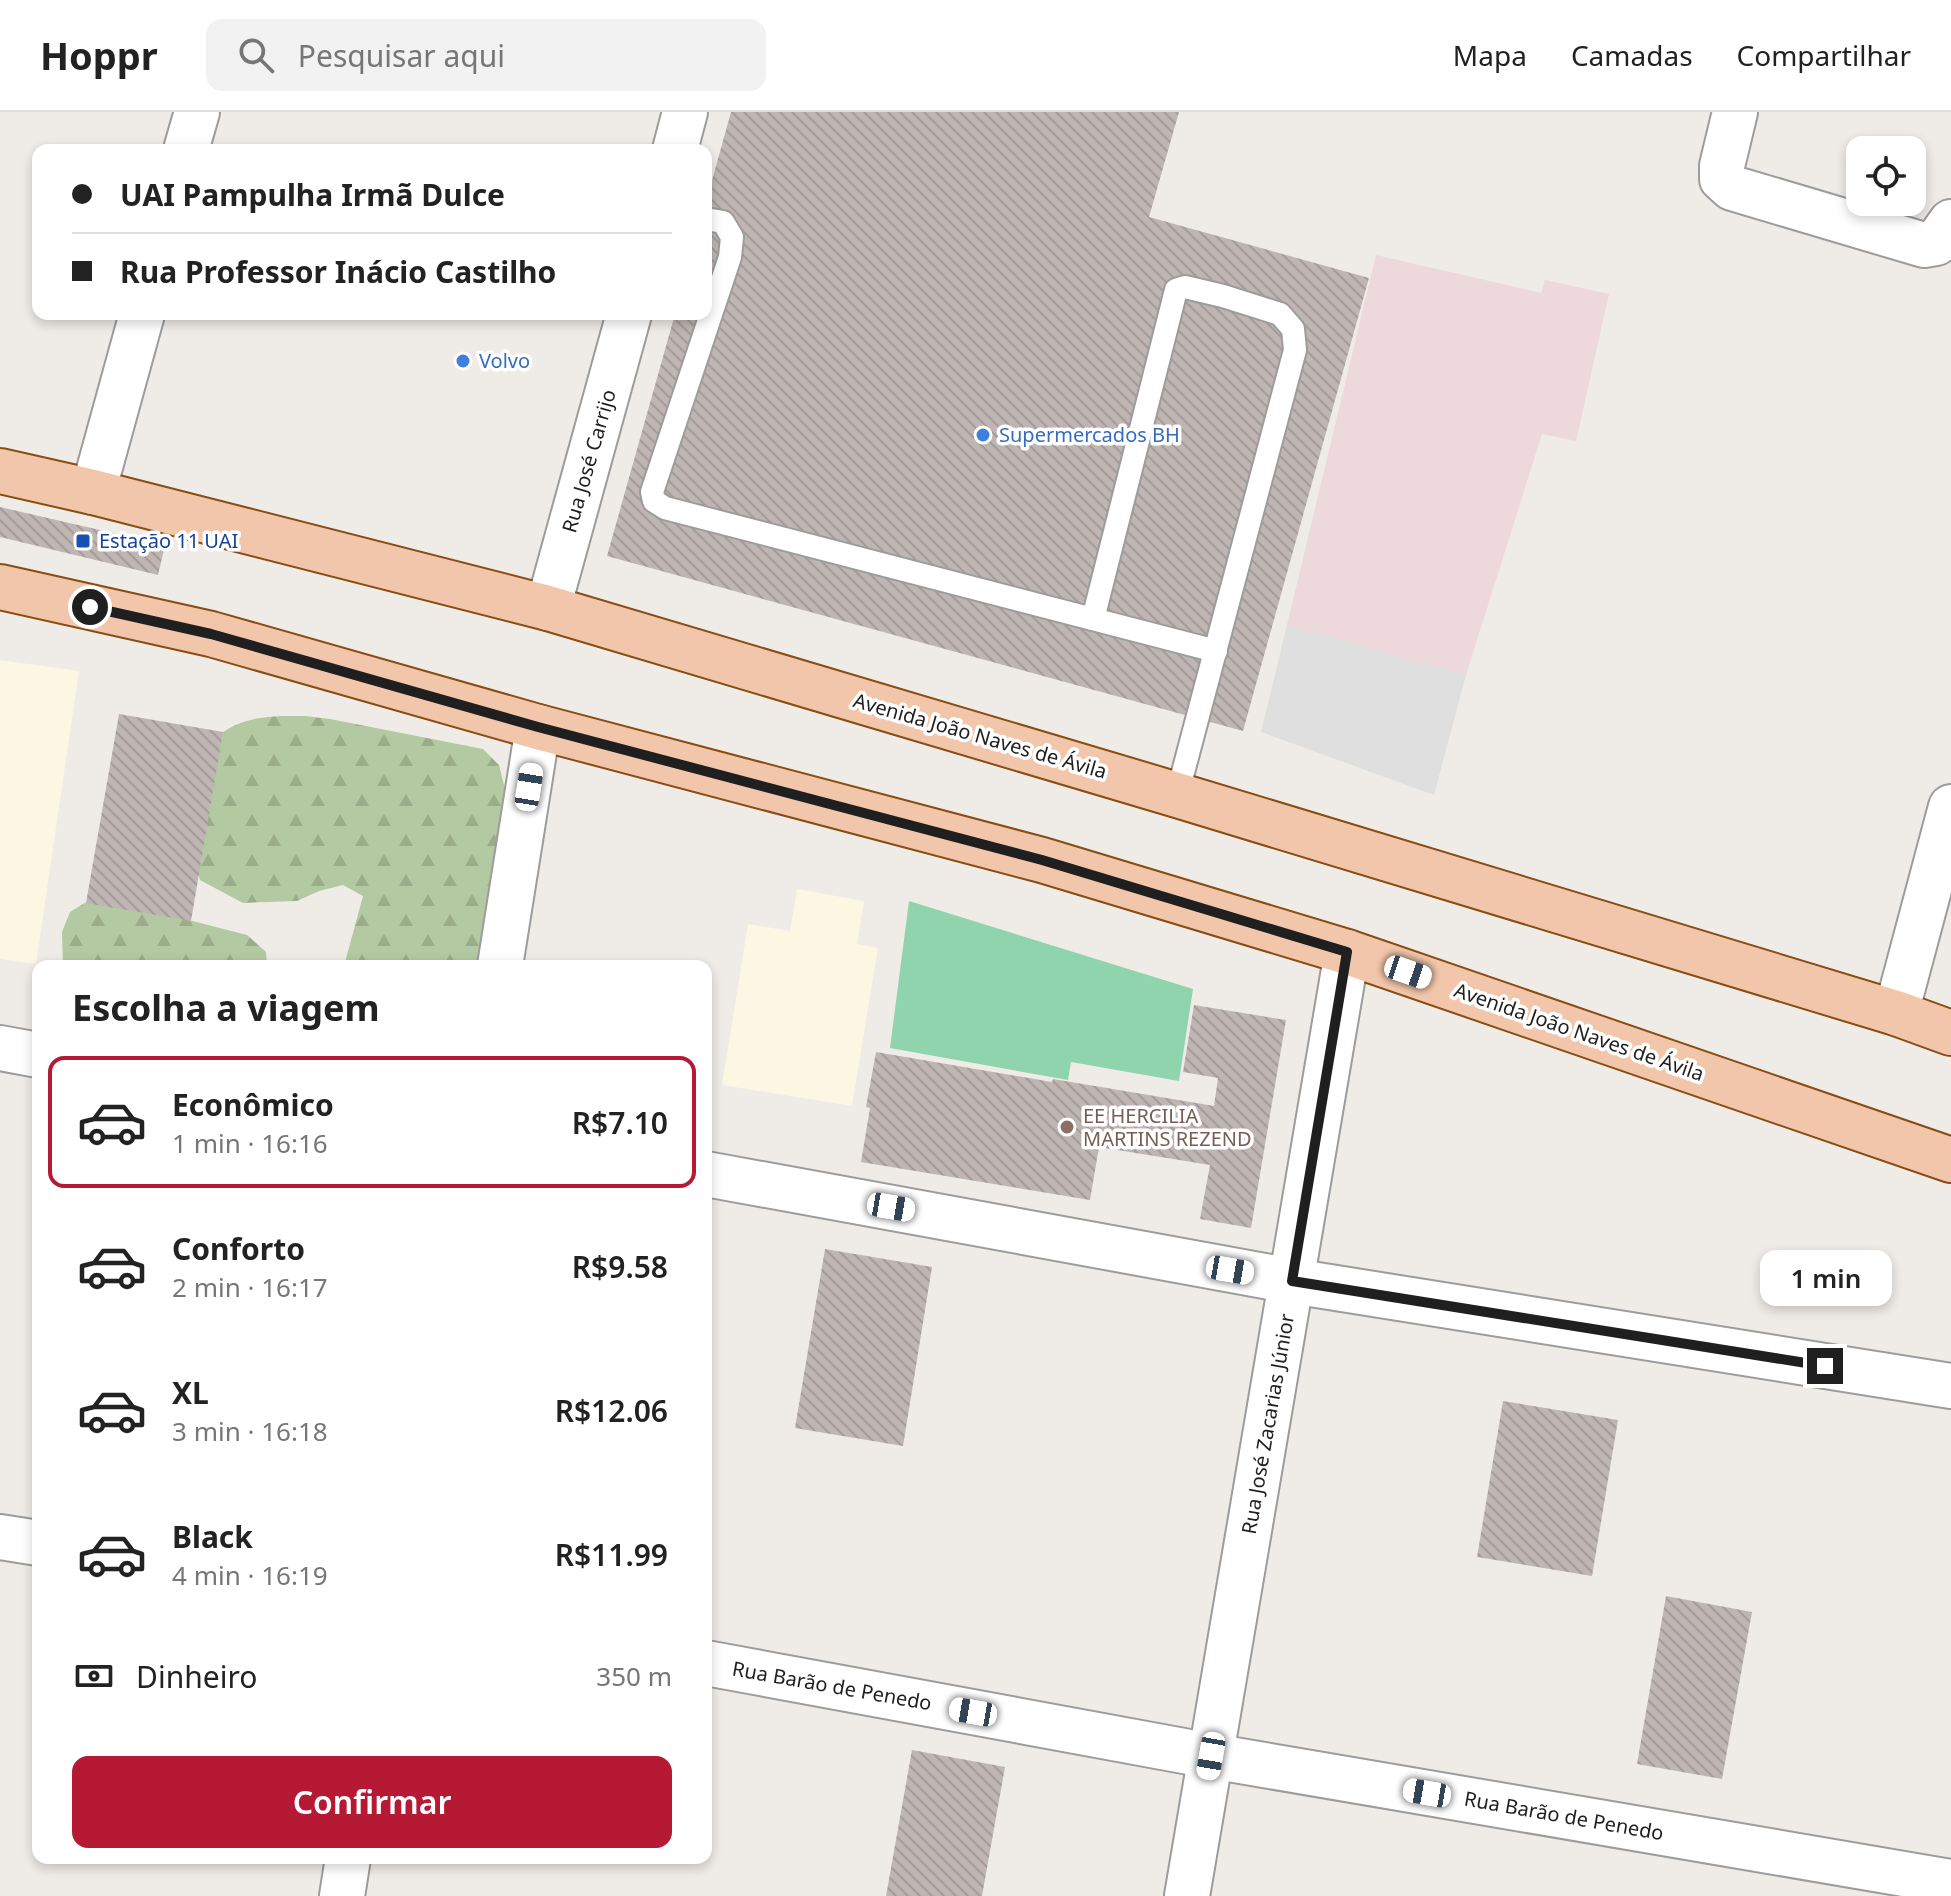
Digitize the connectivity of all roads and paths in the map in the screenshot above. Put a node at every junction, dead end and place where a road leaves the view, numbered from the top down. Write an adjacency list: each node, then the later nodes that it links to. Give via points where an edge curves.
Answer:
1 (197, 112): 4 (street)
2 (685, 112): 5 (street)
3 (1735, 112): 7 (street, via 1722,166 1722,179 1732,188 1924,245 1936,243)
4 (188, 144)
5 (677, 144)
6 (712, 220): 8 (lane, via 723,222 732,237)
7 (1951, 222)
8 (712, 311)
9 (140, 320): 13 (street)
10 (627, 320): 15 (street, Rua José Carrijo)
11 (709, 320): 16 (lane, via 652,492 654,501)
12 (0, 471): 13 (main road, Avenida João Naves de Ávila)
13 (93, 492): 15 (main road, Avenida João Naves de Ávila)
14 (0, 587): 18 (main road, Avenida João Naves de Ávila, via 211,634)
15 (548, 608): 19 (main road, Avenida João Naves de Ávila)
16 (1093, 619): 17 (lane); 17 (lane, via 1176,290 1185,287 1223,296 1280,314 1293,329 1295,350)
17 (1216, 651): 19 (lane)
18 (538, 727): 21 (main road, Avenida João Naves de Ávila, via 1042,860); 22 (street)
19 (1177, 795): 23 (main road, Avenida João Naves de Ávila)
20 (1951, 807): 23 (street)
21 (1347, 952): 27 (main road, Avenida João Naves de Ávila); 29 (street, Rua José Zacarias Júnior)
22 (501, 960)
23 (1896, 1013): 24 (main road, Avenida João Naves de Ávila)
24 (1951, 1033)
25 (0, 1048): 26 (street)
26 (32, 1054)
27 (1951, 1160)
28 (712, 1175): 29 (street)
29 (1292, 1281): 30 (street); 34 (street, Rua José Zacarias Júnior)
30 (1951, 1386)
31 (0, 1537): 32 (street)
32 (32, 1542)
33 (712, 1664): 34 (street, Rua Barão de Penedo)
34 (1211, 1756): 36 (street, Rua Barão de Penedo); 38 (street, Rua José Zacarias Júnior)
35 (347, 1864): 37 (street)
36 (1951, 1882)
37 (342, 1896)
38 (1187, 1896)

